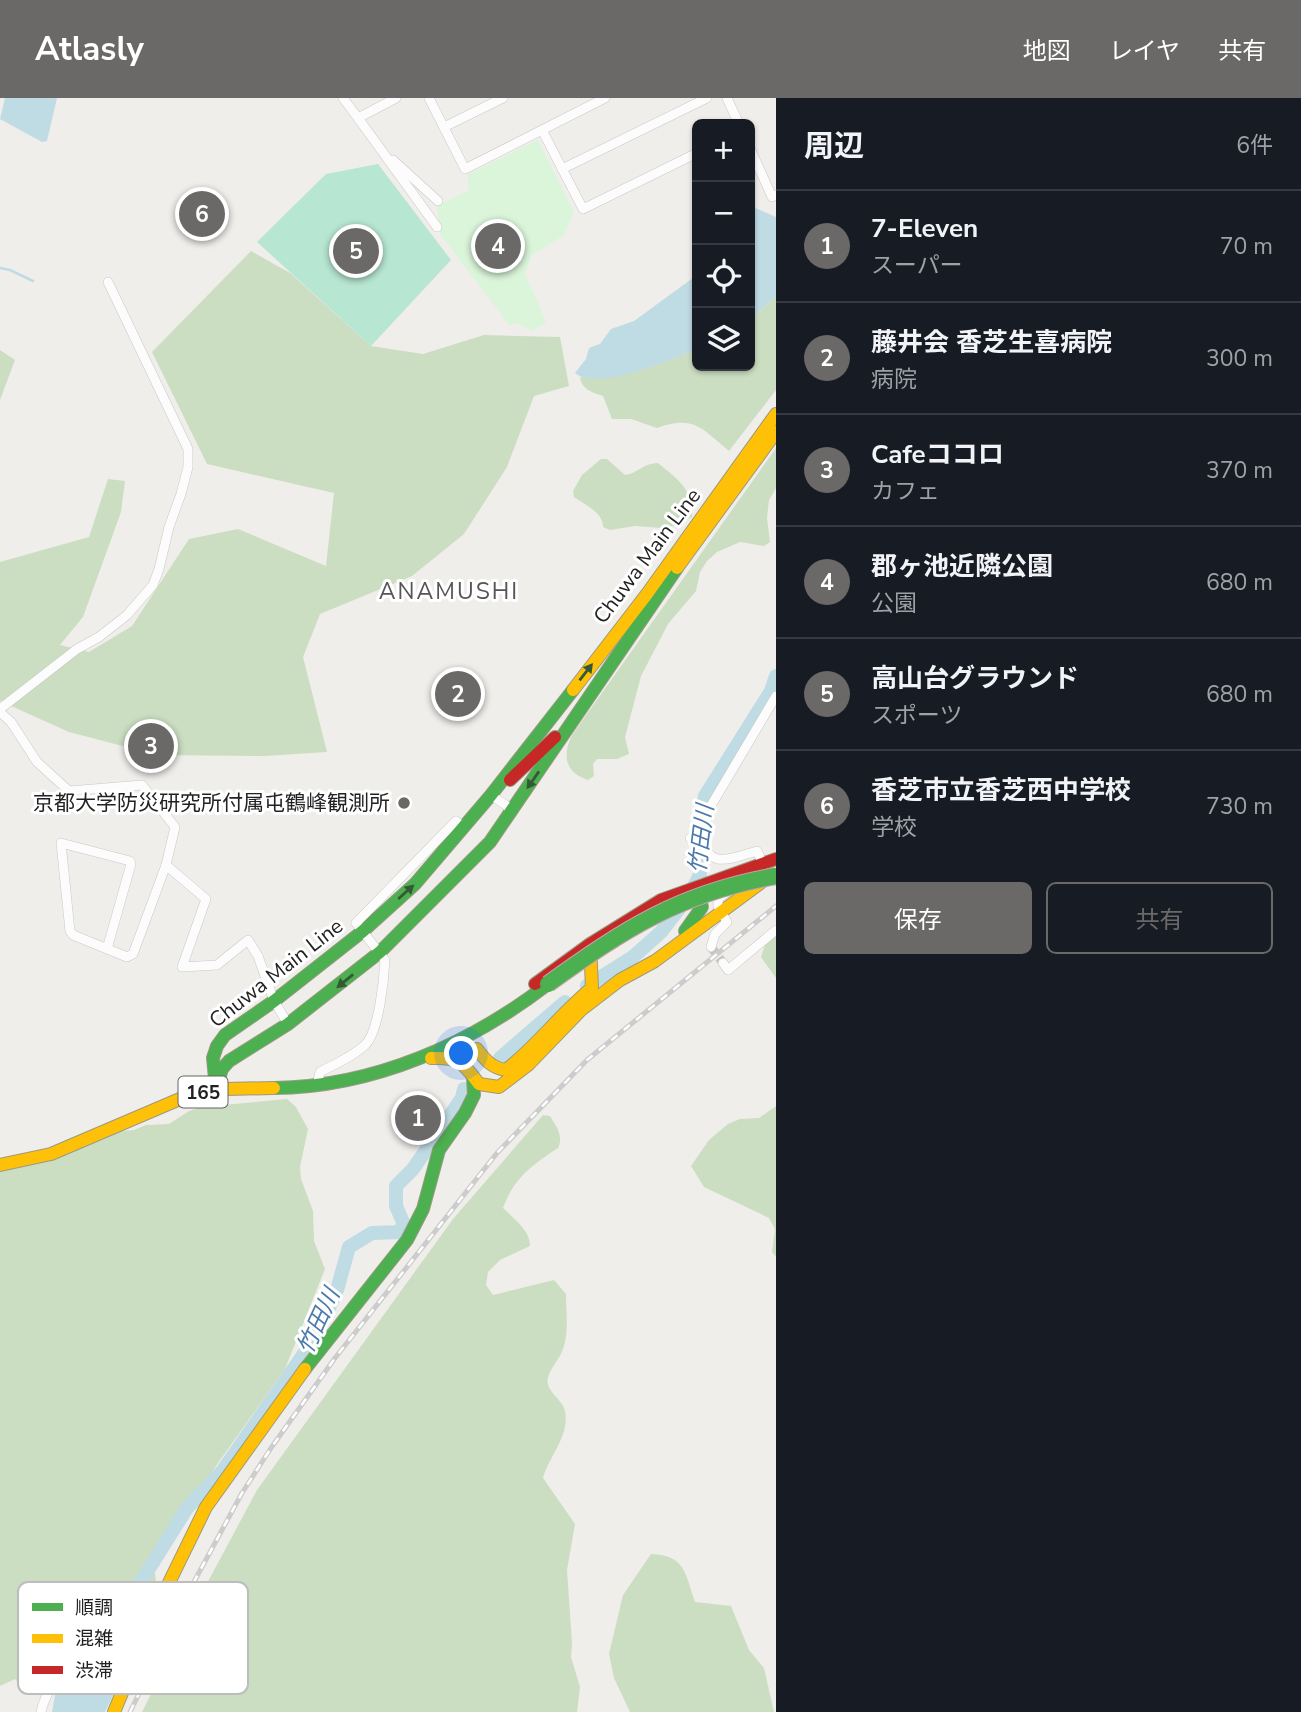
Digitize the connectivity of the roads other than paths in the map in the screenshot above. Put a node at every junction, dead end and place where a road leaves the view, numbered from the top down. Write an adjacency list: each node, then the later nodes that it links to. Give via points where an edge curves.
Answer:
1 (343, 98): 8 (street)
2 (396, 98): 8 (street)
3 (429, 98): 10 (street)
4 (503, 98): 10 (street)
5 (605, 98): 11 (street)
6 (707, 98): 15 (street)
7 (727, 98): 9 (street)
8 (358, 118): 12 (street)
9 (737, 119)
10 (444, 127): 11 (street, via 465,169)
11 (542, 130): 15 (street)
12 (380, 148): 17 (street); 18 (street)
13 (692, 155): 15 (street, via 583,209)
14 (755, 159): 16 (street, via 772,197)
15 (562, 169)
16 (776, 195)
17 (438, 201)
18 (437, 227)
19 (108, 282): 23 (street, via 188,449 188,467 159,569 142,600)
20 (776, 414): 25 (main road, Chuwa Main Line, one-way to 20, via 647,594)
21 (776, 432): 24 (main road, Chuwa Main Line)
22 (776, 696): 27 (street, via 712,804)
23 (0, 710): 29 (street, via 37,762 69,790 142,785 175,827)
24 (570, 723): 25 (main road); 26 (main road, Chuwa Main Line, one-way to 26)
25 (491, 795): 26 (street); 34 (main road, Chuwa Main Line, via 415,884)
26 (510, 812): 38 (main road, Chuwa Main Line, via 490,842)
27 (705, 837): 28 (street); 30 (street, via 709,854 715,858 757,851)
28 (690, 838)
29 (166, 865): 37 (street, via 133,954 128,957); 41 (street, via 206,899 182,967 218,965 248,940)
30 (773, 868): 31 (main road, 165); 32 (main road); 44 (main road, bridge, via 651,914 548,984 513,1017)
31 (682, 892): 35 (main road, 165); 40 (main road, via 699,895 699,914)
32 (722, 911): 36 (street, via 727,922 715,934); 40 (main road, via 655,961)
33 (776, 930): 39 (street, via 728,970)
34 (363, 931): 38 (street); 41 (main road, Chuwa Main Line)
35 (590, 944): 42 (main road, 165); 44 (main road, via 593,982 519,1060 506,1070 496,1070)
36 (711, 947)
37 (107, 949): 37 (street, via 130,861 61,843 70,931)
38 (380, 952): 43 (main road, Chuwa Main Line, one-way to 43); 48 (street, via 385,960 383,985 368,1042 320,1072)
39 (723, 963)
40 (620, 980): 49 (main road, via 581,1010 528,1065 499,1087)
41 (274, 1001): 43 (street); 50 (main road, Chuwa Main Line, via 235,1027 217,1046 213,1058)
42 (484, 1020): 44 (main road, 165, via 469,1031); 45 (main road, 165)
43 (288, 1024): 50 (main road, Chuwa Main Line, via 229,1061)
44 (471, 1045): 45 (main road, 165); 46 (main road); 49 (main road)
45 (415, 1060): 46 (main road, 165, via 441,1056); 48 (main road, 165)
46 (463, 1063): 47 (main road)
47 (473, 1078): 49 (main road); 51 (main road, via 474,1095)
48 (317, 1086): 50 (main road, 165)
49 (488, 1087): 51 (main road, via 478,1104)
50 (216, 1089): 52 (main road, 165, via 181,1098 51,1154)
51 (465, 1113): 53 (main road, via 439,1150 423,1209 407,1241 307,1366 206,1507)
52 (0, 1165)
53 (169, 1582)
54 (48, 1694): 56 (street)
55 (122, 1694): 57 (main road)
56 (41, 1712)
57 (114, 1712)

